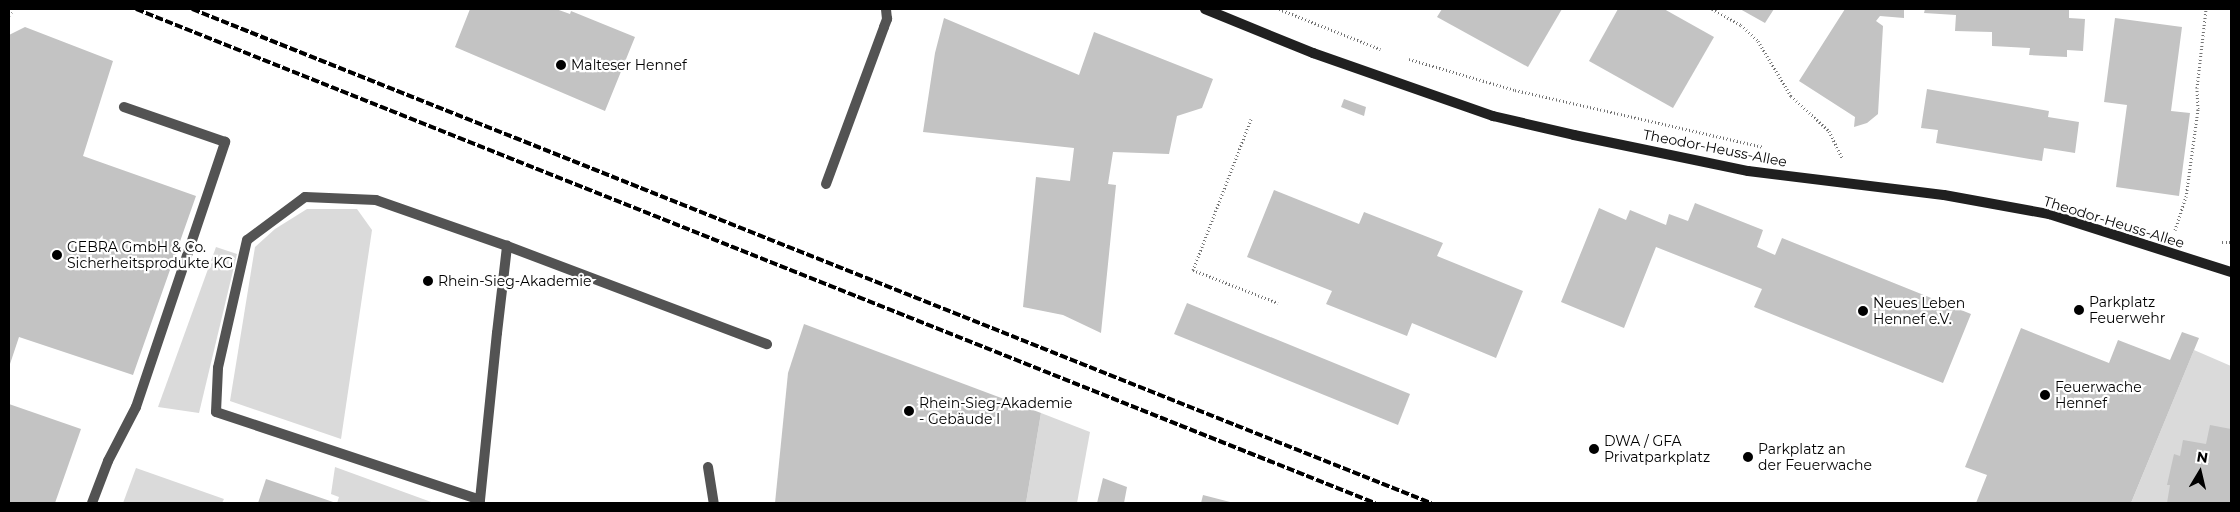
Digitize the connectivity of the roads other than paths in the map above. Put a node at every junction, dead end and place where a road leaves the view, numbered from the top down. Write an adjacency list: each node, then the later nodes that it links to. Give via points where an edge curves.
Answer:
1 (886, 9): 4 (lane, via 887,19)
2 (1205, 9): 6 (street, Theodor-Heuss-Allee, via 1313,53 1493,116 1748,171 1944,195 2049,214)
3 (124, 108): 10 (lane, via 225,142 136,408 108,461)
4 (826, 184)
5 (507, 246): 7 (lane); 9 (lane); 9 (lane, via 376,200 305,197 247,240 218,368 216,412)
6 (2231, 272)
7 (767, 344)
8 (708, 467): 11 (lane)
9 (480, 502)
10 (92, 503)
11 (714, 503)

